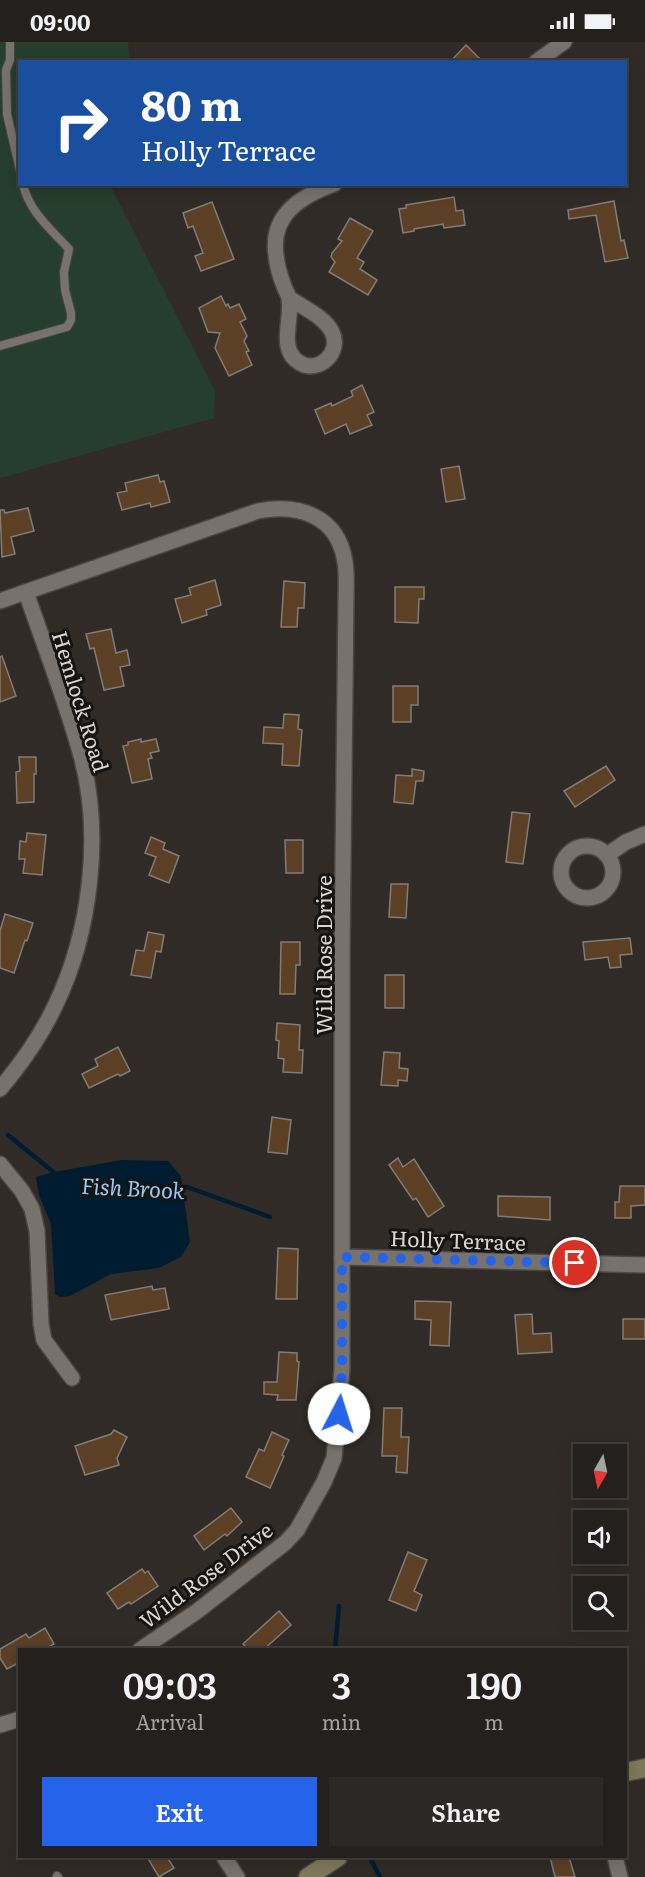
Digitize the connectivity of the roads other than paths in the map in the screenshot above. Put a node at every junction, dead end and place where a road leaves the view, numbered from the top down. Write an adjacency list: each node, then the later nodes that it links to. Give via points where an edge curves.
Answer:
1 (10, 42): 4 (lane, via 7,114)
2 (564, 42): 3 (street)
3 (539, 60)
4 (18, 161)
5 (23, 186): 8 (lane, via 26,198 69,249 64,272 71,320 67,327)
6 (329, 186): 7 (street, via 300,199 280,224 276,256)
7 (289, 298)
8 (0, 346)
9 (26, 592): 10 (street, Wild Rose Drive); 13 (street, Hemlock Road, via 81,754 90,803 92,853 86,913 63,988 20,1065); 15 (street, Wild Rose Drive, via 276,507 318,517 341,546 346,599)
10 (0, 602)
11 (645, 834): 12 (street)
12 (607, 855)
13 (0, 1089)
14 (0, 1164): 17 (street, via 32,1209 44,1340)
15 (342, 1257): 16 (street, Holly Terrace); 18 (street, Wild Rose Drive, via 342,1380 334,1458 324,1482 297,1530 285,1542)
16 (645, 1265)
17 (72, 1378)
18 (143, 1648)
19 (18, 1720): 20 (street)
20 (0, 1725)
21 (645, 1768): 22 (main road)
22 (627, 1772)
23 (225, 1858): 26 (street)
24 (336, 1858): 27 (main road)
25 (615, 1858): 28 (street)
26 (237, 1877)
27 (308, 1877)
28 (620, 1877)

